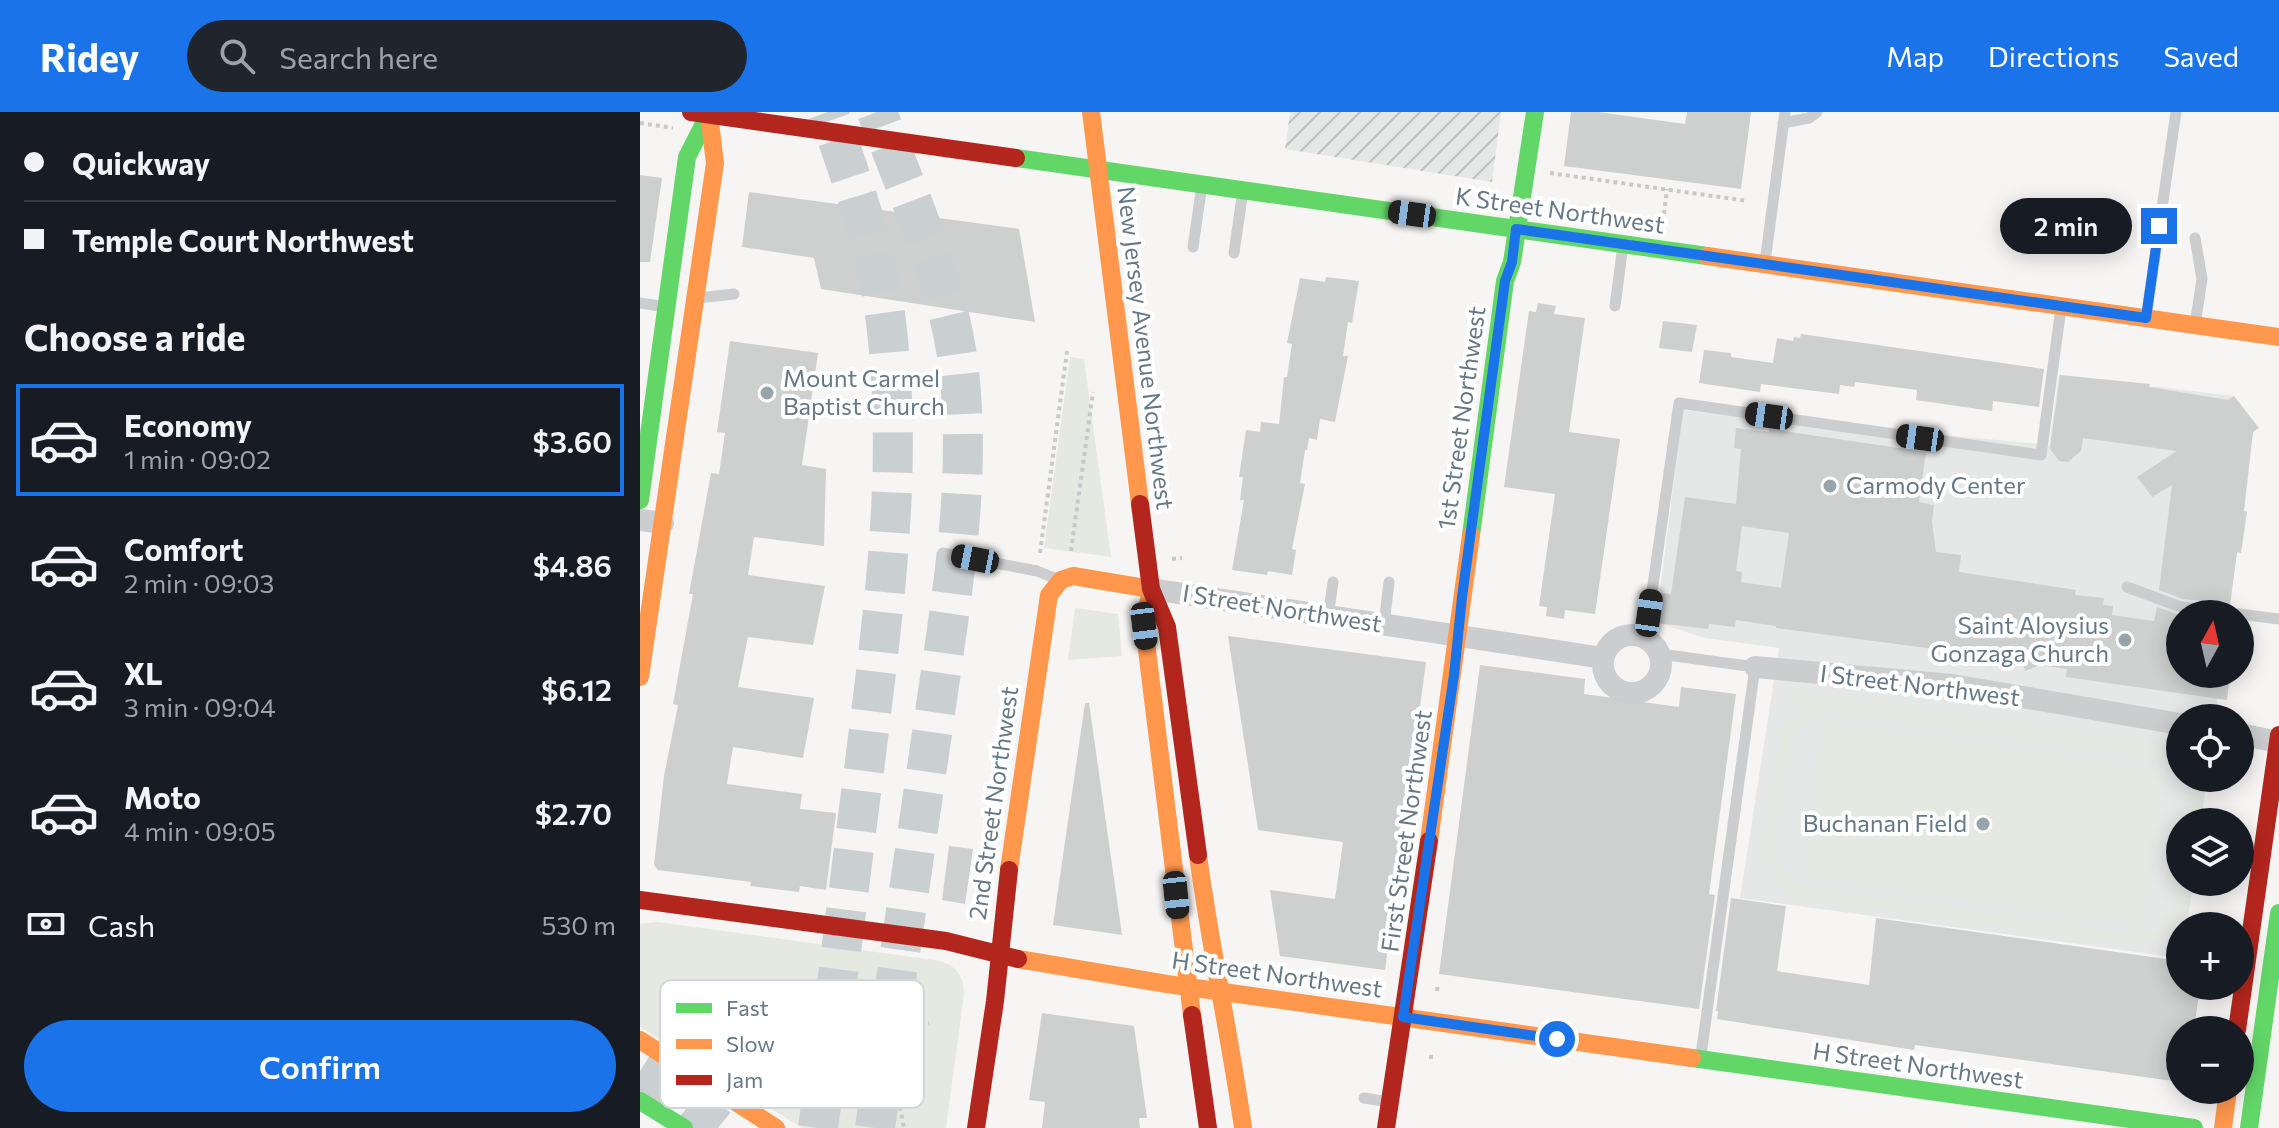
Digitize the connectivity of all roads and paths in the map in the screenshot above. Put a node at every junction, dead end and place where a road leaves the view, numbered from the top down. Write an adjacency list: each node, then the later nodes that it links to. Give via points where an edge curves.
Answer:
1 (1091, 112): 9 (main road, New Jersey Avenue Northwest)
2 (1535, 112): 18 (main road, 1st Street Northwest)
3 (1817, 112): 6 (lane, via 1809,118)
4 (2176, 112): 30 (lane)
5 (700, 113): 9 (main road, K Street Northwest); 25 (main road, via 687,157); 27 (main road, via 715,163)
6 (1784, 118): 23 (lane)
7 (640, 123): 8 (path)
8 (674, 128)
9 (1099, 169): 11 (main road, K Street Northwest); 47 (main road, New Jersey Avenue Northwest)
10 (1550, 173): 13 (path)
11 (1202, 184): 14 (main road, K Street Northwest); 21 (lane)
12 (1488, 189): 15 (path)
13 (1667, 189): 16 (path); 17 (path)
14 (1243, 190): 18 (main road, K Street Northwest); 22 (lane)
15 (1487, 198)
16 (1748, 201)
17 (1664, 214)
18 (1516, 229): 20 (main road, K Street Northwest); 53 (main road, 1st Street Northwest)
19 (2195, 238): 31 (lane, via 2202,279)
20 (1623, 244): 23 (main road, K Street Northwest); 28 (lane)
21 (1193, 247)
22 (1234, 253)
23 (1764, 264): 29 (main road, K Street Northwest)
24 (734, 294): 27 (lane)
25 (669, 301): 26 (lane); 27 (lane); 35 (main road)
26 (640, 303)
27 (695, 305): 37 (main road)
28 (1615, 306)
29 (2061, 306): 30 (main road, K Street Northwest); 54 (lane, via 2041,455 1679,403 1649,613)
30 (2146, 318): 31 (main road, K Street Northwest)
31 (2194, 325): 32 (main road, K Street Northwest)
32 (2279, 337)
33 (1067, 351): 39 (path)
34 (1093, 392): 40 (path)
35 (640, 500)
36 (640, 520): 37 (street)
37 (663, 523): 57 (main road)
38 (943, 553): 43 (lane)
39 (1040, 553)
40 (1070, 557)
41 (1182, 558): 42 (path)
42 (1172, 559)
43 (1061, 580): 47 (main road, via 1080,576); 66 (main road, 2nd Street Northwest, via 1046,609)
44 (1333, 582): 50 (lane)
45 (1389, 582): 52 (lane)
46 (2127, 587): 48 (lane)
47 (1151, 589): 50 (street, I Street Northwest); 68 (main road, New Jersey Avenue Northwest, via 1144,626); 69 (main road, New Jersey Avenue Northwest, via 1167,627)
48 (2166, 601)
49 (2254, 616): 51 (lane)
50 (1328, 617): 52 (street, I Street Northwest)
51 (2279, 619)
52 (1384, 625): 53 (street, I Street Northwest)
53 (1458, 636): 55 (street, I Street Northwest); 70 (main road, First Street Northwest)
54 (1654, 646): 55 (street, I Street Northwest, via 1639,635 1620,637); 55 (street, via 1662,663 1656,682 1639,693 1612,685); 56 (lane, I Street Northwest)
55 (1603, 658)
56 (1755, 667): 58 (street, I Street Northwest, via 1952,685); 75 (lane)
57 (640, 677)
58 (2166, 722)
59 (2279, 735): 61 (main road)
60 (2254, 737): 61 (street)
61 (2278, 742): 63 (main road)
62 (640, 900): 66 (main road, H Street Northwest, via 946,941)
63 (2254, 912)
64 (2279, 913): 67 (main road)
65 (2254, 952): 67 (main road)
66 (999, 954): 68 (main road, H Street Northwest); 85 (main road, 2nd Street Northwest)
67 (2273, 955): 91 (main road)
68 (1188, 987): 69 (main road, H Street Northwest); 86 (main road, New Jersey Avenue Northwest)
69 (1220, 992): 70 (main road, H Street Northwest); 87 (main road, New Jersey Avenue Northwest)
70 (1403, 1017): 75 (main road, H Street Northwest); 78 (main road, First Street Northwest)
71 (929, 1023): 72 (path)
72 (924, 1024)
73 (640, 1040): 74 (main road)
74 (660, 1053)
75 (1701, 1059): 89 (main road, H Street Northwest)
76 (1364, 1098): 78 (lane)
77 (640, 1101): 83 (main road)
78 (1390, 1102): 88 (main road, First Street Northwest)
79 (2226, 1104): 90 (main road)
80 (744, 1108): 82 (main road)
81 (900, 1108): 84 (path)
82 (769, 1124)
83 (684, 1128)
84 (904, 1128)
85 (976, 1128)
86 (1208, 1128)
87 (1243, 1128)
88 (1386, 1128)
89 (2194, 1128)
90 (2223, 1128)
91 (2253, 1128)

